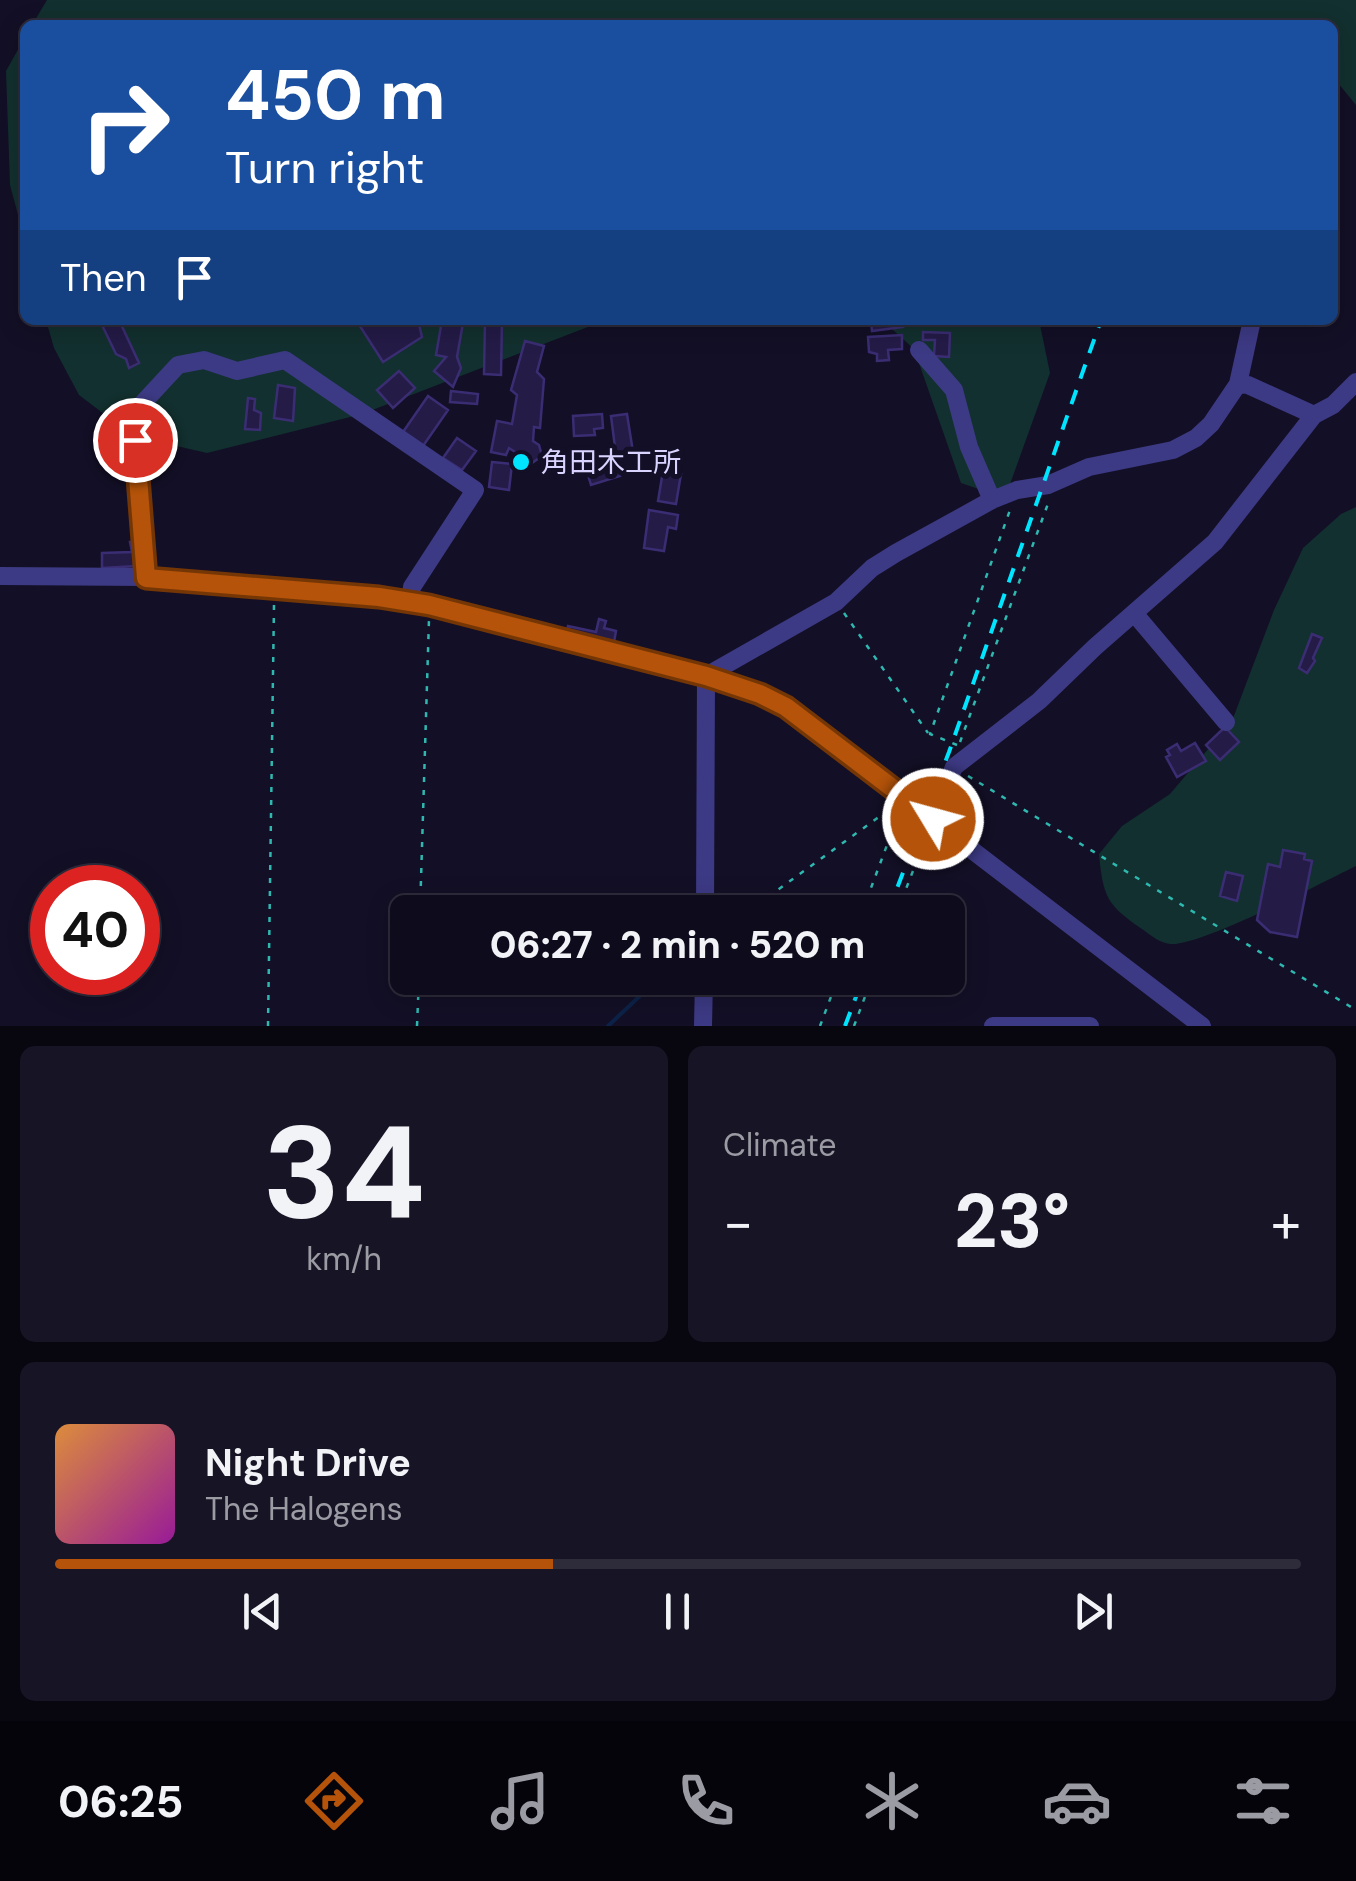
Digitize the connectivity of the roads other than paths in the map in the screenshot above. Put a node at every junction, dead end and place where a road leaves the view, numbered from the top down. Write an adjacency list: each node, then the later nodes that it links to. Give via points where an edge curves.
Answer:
1 (1251, 325): 4 (street)
2 (920, 350): 6 (street, via 954,390)
3 (1356, 382): 5 (street)
4 (1238, 384): 5 (street); 6 (street, via 1211,424 1173,450 1089,468)
5 (1314, 414): 10 (street, via 1215,542)
6 (992, 500): 11 (street, via 872,568 836,602)
7 (0, 576): 8 (street)
8 (146, 578): 9 (street); 9 (street, via 135,440 140,406 178,365 204,360 236,370 285,360 475,490 412,587)
9 (410, 602): 11 (street)
10 (1134, 613): 12 (street); 13 (street, via 1039,701 954,767)
11 (706, 676): 13 (street, via 786,707); 14 (street)
12 (1226, 722)
13 (933, 819): 19 (street)
14 (705, 895)
15 (704, 995): 16 (street)
16 (703, 1026)
17 (993, 1026): 18 (street)
18 (1090, 1026)
19 (1202, 1026)

